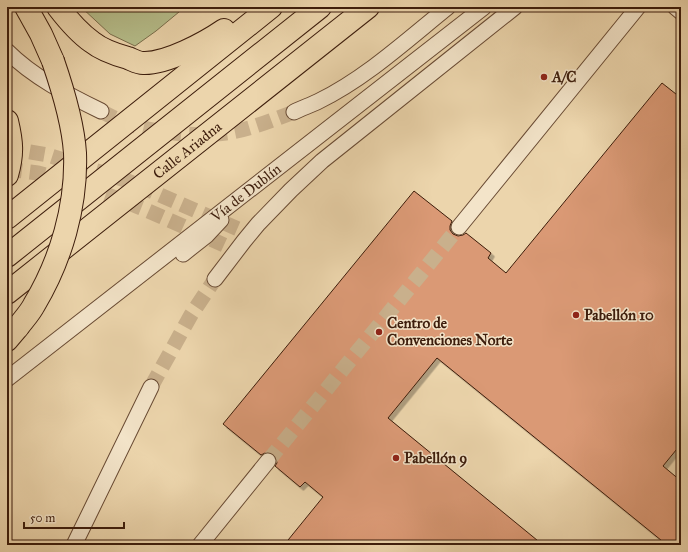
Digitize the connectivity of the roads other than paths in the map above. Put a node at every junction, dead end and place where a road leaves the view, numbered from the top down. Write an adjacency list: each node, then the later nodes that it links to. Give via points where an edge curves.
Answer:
1 (26, 7): 25 (highway, bridge, via 53,61 61,85 75,153 72,197 65,233 55,262 34,306)
2 (58, 7): 3 (highway, via 93,43 120,56 143,63 163,60 190,50 210,40)
3 (256, 7)
4 (271, 7): 18 (highway)
5 (320, 7): 21 (highway, Calle Ariadna)
6 (368, 7): 24 (highway, Calle Ariadna)
7 (448, 7): 15 (street, via 351,82)
8 (484, 7): 26 (street, Vía de Dublín)
9 (515, 7): 22 (street, via 322,161 244,231)
10 (638, 7): 19 (street)
11 (675, 7): 12 (street)
12 (681, 12)
13 (7, 51): 14 (street, via 40,78)
14 (101, 112)
15 (294, 112)
16 (7, 121): 17 (highway, via 11,139 11,160)
17 (7, 175)
18 (7, 218)
19 (459, 227)
20 (224, 245): 22 (street, via 228,252)
21 (7, 256)
22 (228, 262): 23 (street)
23 (215, 279)
24 (7, 294)
25 (12, 334)
26 (7, 379)
27 (151, 387): 29 (street)
28 (268, 461): 30 (street)
29 (74, 545)
30 (200, 545)

